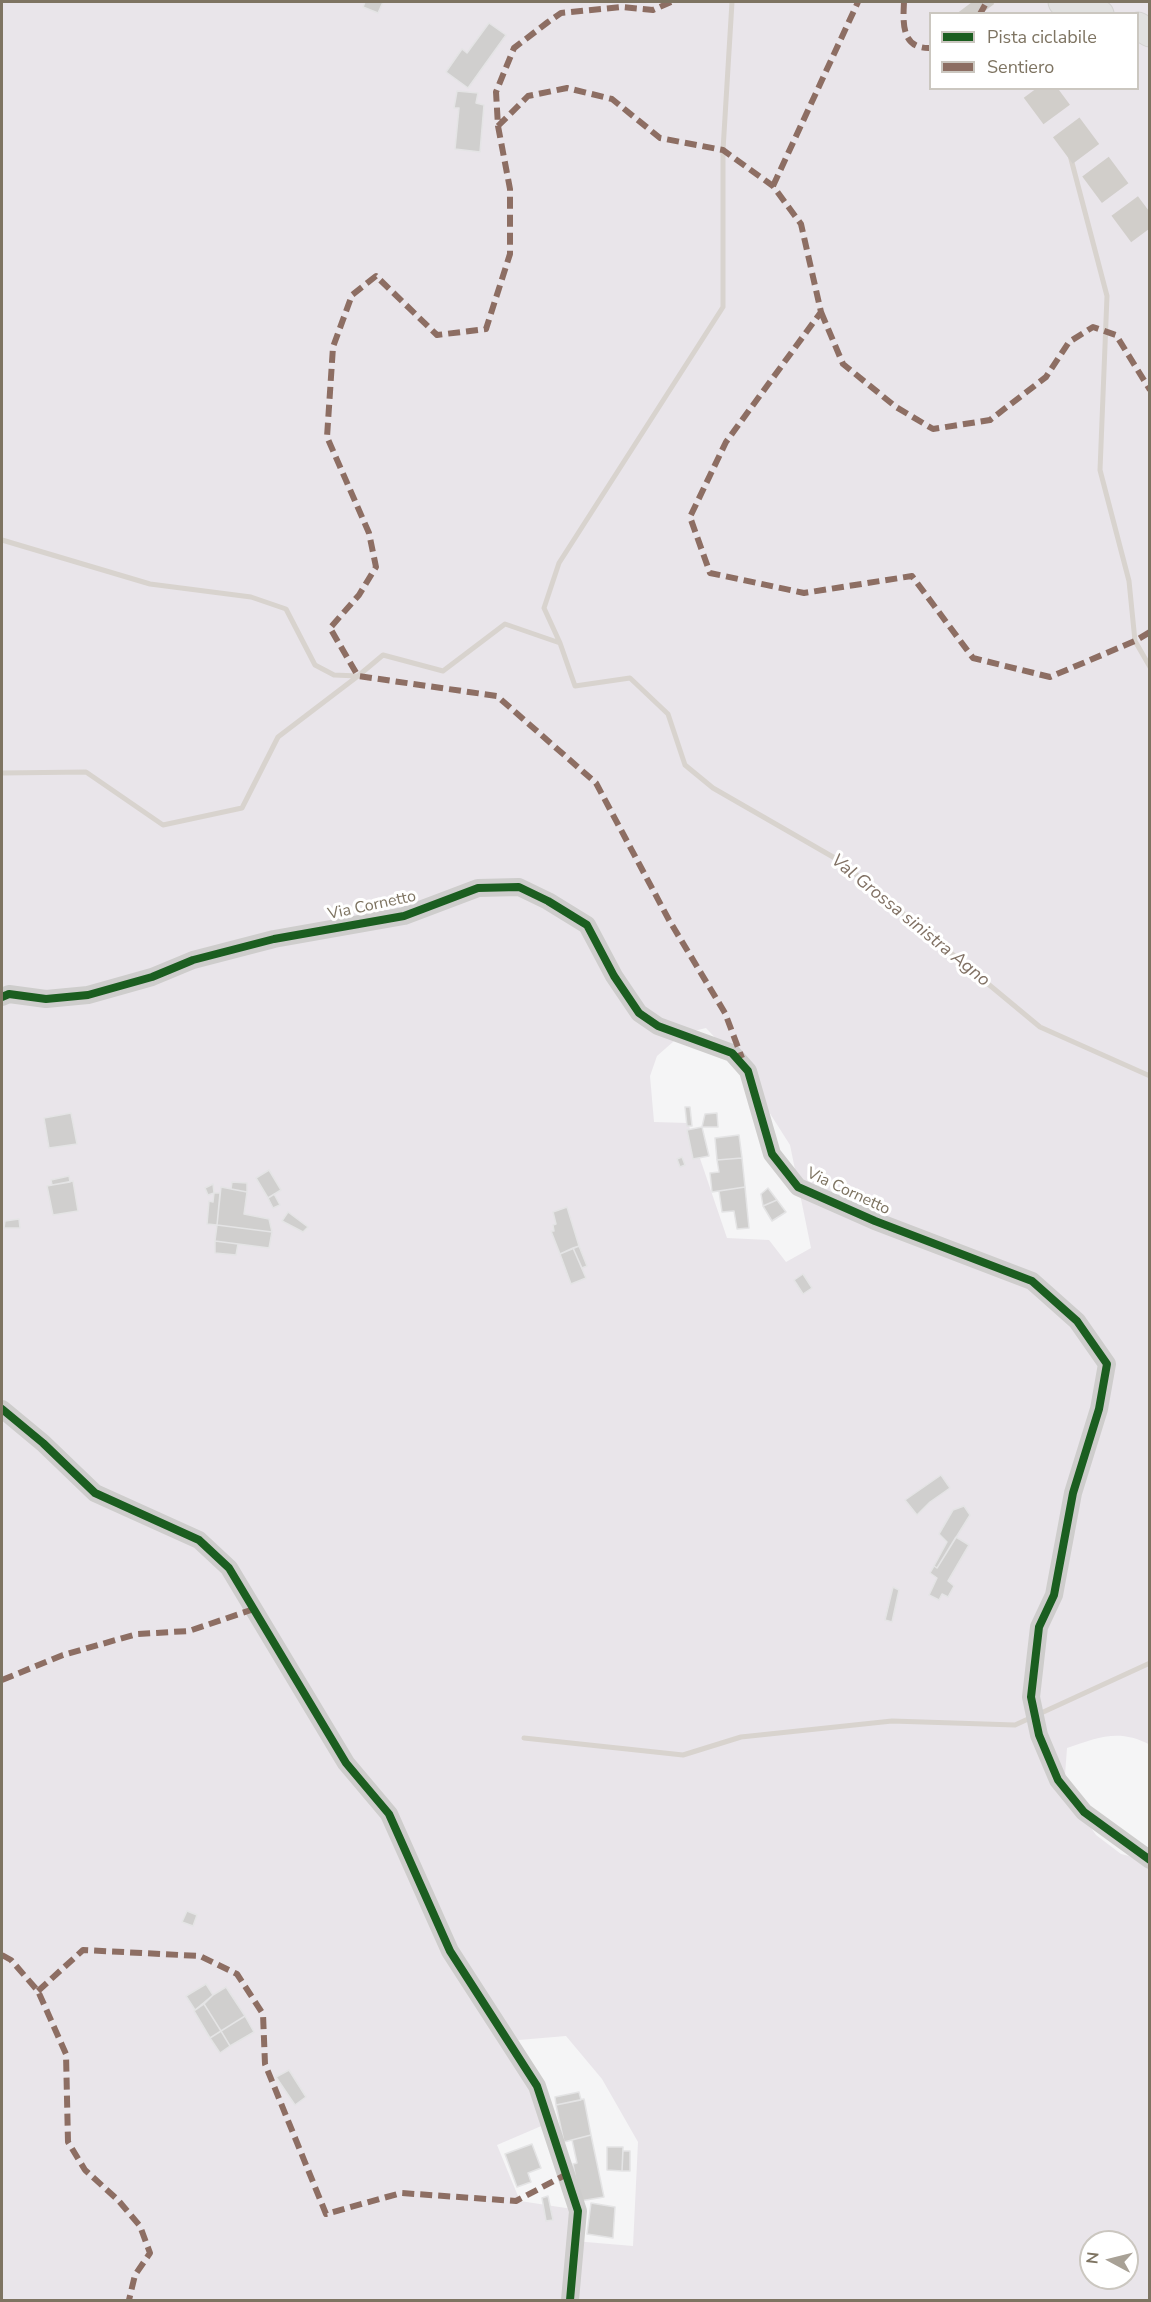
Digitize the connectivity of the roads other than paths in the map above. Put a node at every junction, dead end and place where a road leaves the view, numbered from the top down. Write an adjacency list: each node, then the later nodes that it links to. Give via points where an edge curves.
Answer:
1 (1062, 2): 2 (street)
2 (1094, 12)
3 (2, 997): 5 (street, Via Cornetto, via 9,994 46,999 88,995 152,977 193,960 274,939 404,916 478,888 519,887 587,925 639,1013 658,1026 732,1053 747,1071 772,1154 798,1187 1032,1281 1077,1321 1107,1364 1099,1409 1073,1493 1053,1594 1039,1627 1032,1704 1037,1728 1058,1780 1084,1812)
4 (2, 1409): 6 (street, via 95,1493 199,1540 229,1568 346,1763 389,1814 450,1951 537,2086 578,2211)
5 (1149, 1860)
6 (570, 2301)

